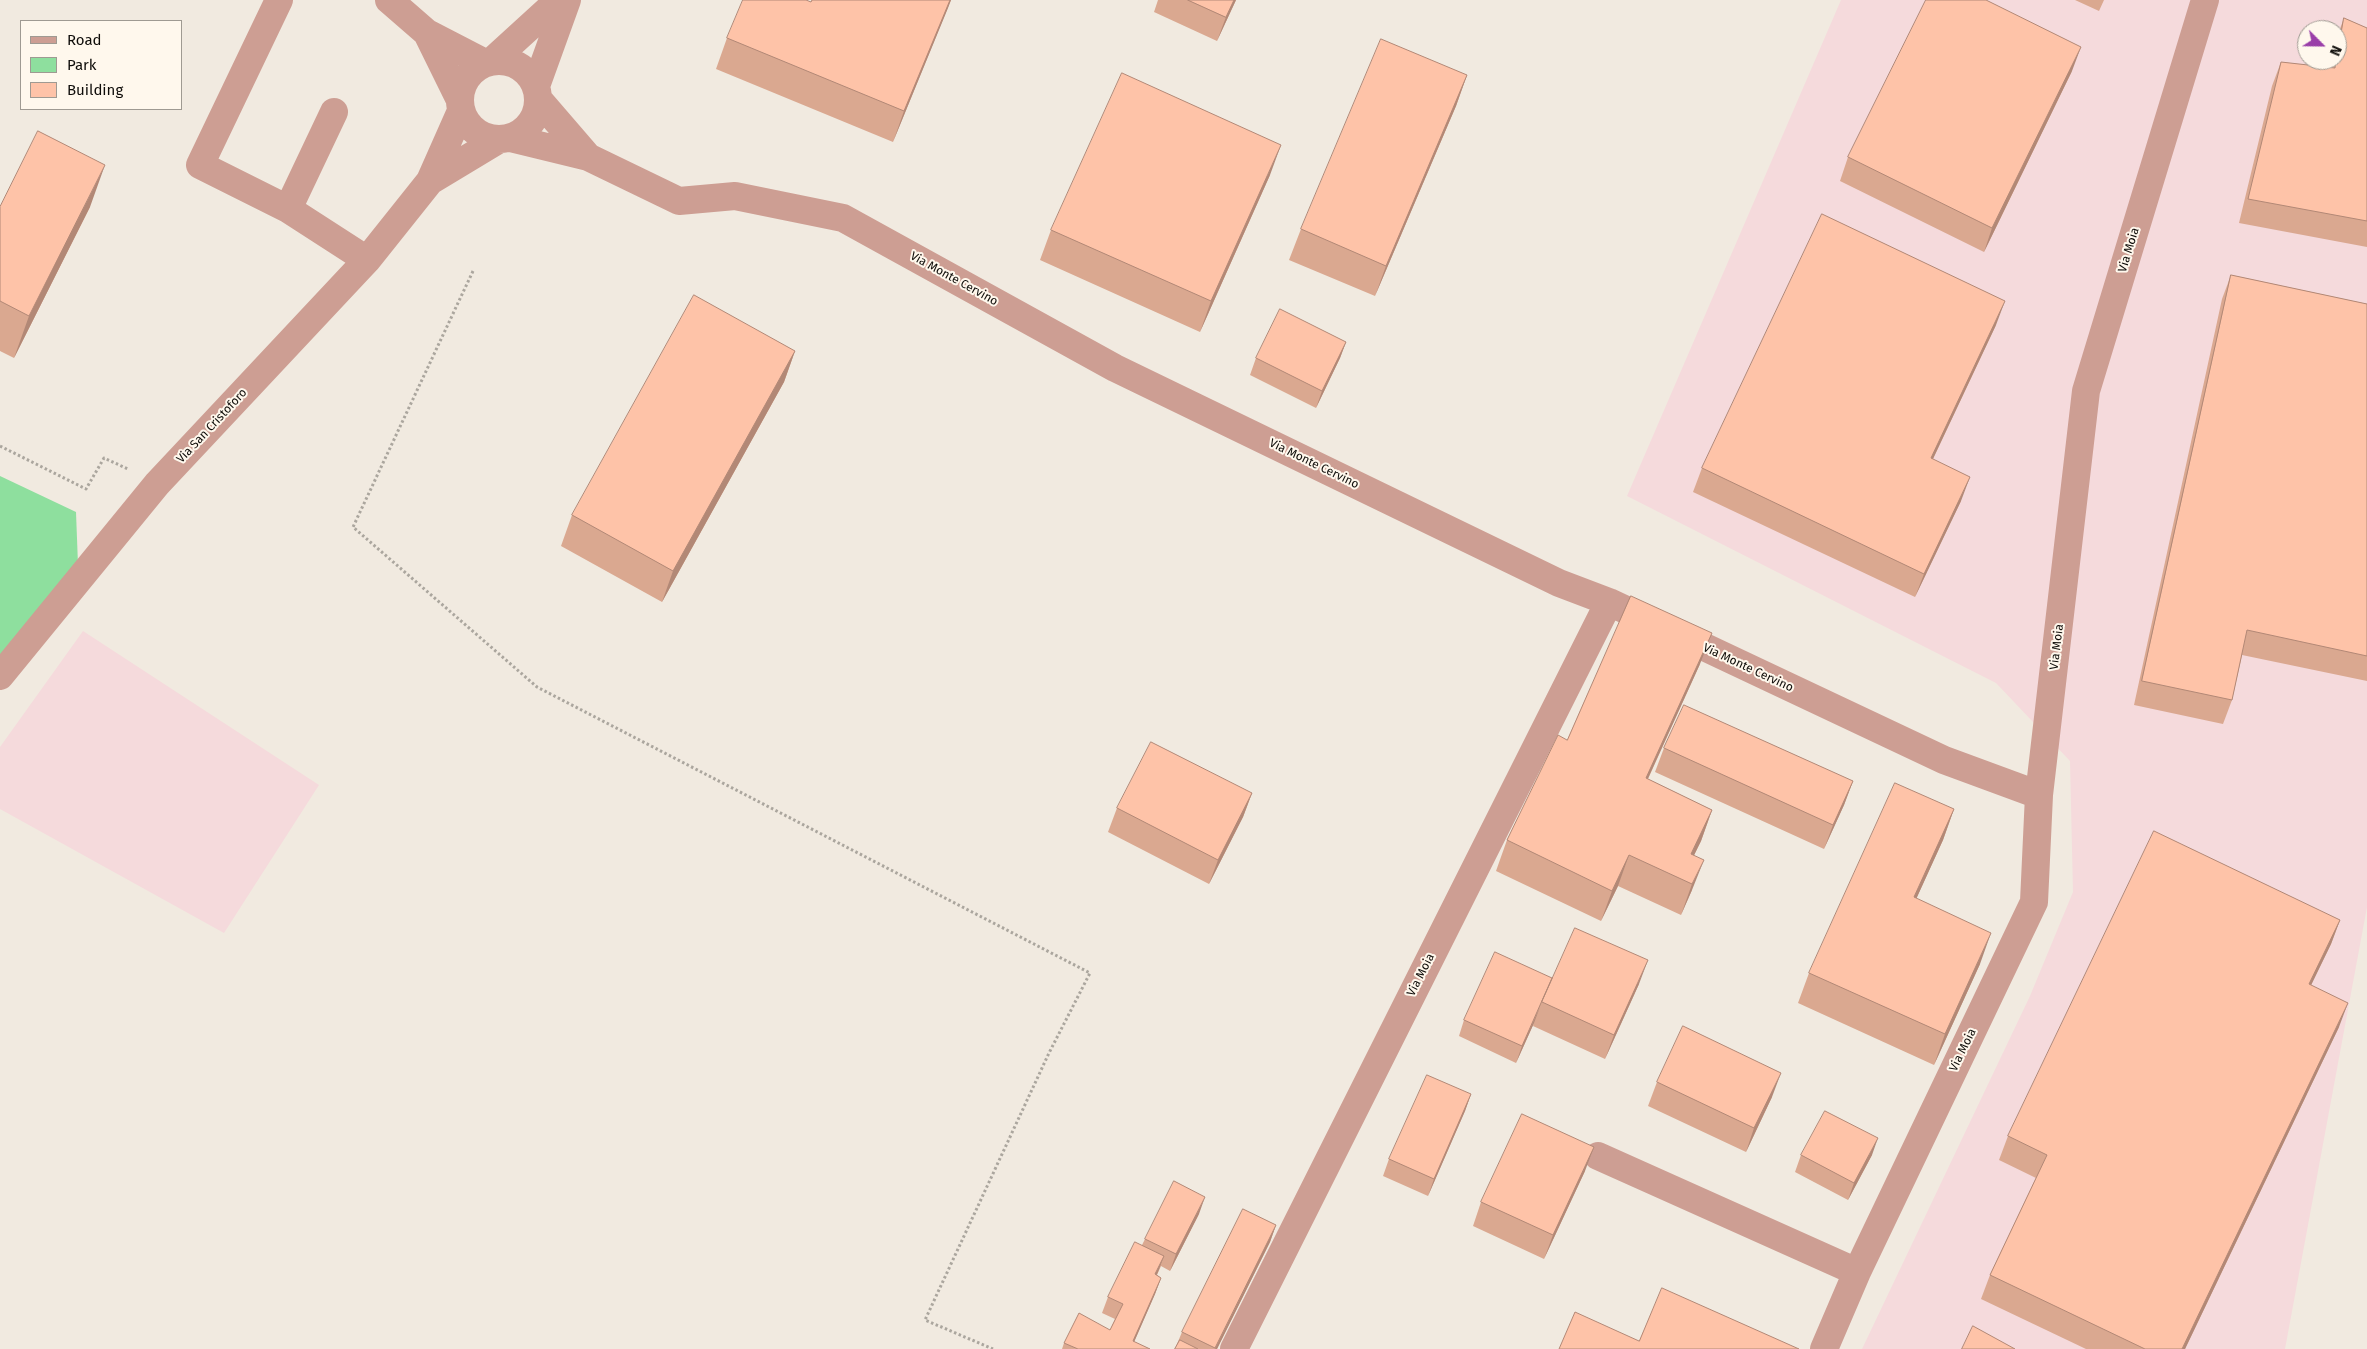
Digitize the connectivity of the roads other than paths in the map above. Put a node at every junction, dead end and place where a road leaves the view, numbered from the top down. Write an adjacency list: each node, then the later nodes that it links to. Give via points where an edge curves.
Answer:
1 (280, 0): 14 (street, via 200,165)
2 (389, 0): 6 (street)
3 (559, 0): 7 (street)
4 (567, 0): 8 (street)
5 (2205, 0): 18 (street, Via Moia, via 2086,391)
6 (427, 33): 7 (street); 9 (street)
7 (489, 62): 8 (street, via 503,60 521,67 530,75); 9 (street, via 475,68 465,79)
8 (537, 93): 11 (street, via 537,112 530,123 521,132); 12 (street, Via Monte Cervino)
9 (460, 104): 11 (street, via 466,122 474,132); 13 (street, Via San Cristoforo)
10 (334, 112): 14 (street)
11 (504, 139): 12 (street, Via Monte Cervino); 13 (street, Via San Cristoforo)
12 (588, 157): 16 (street, Via Monte Cervino, via 679,201 735,196 843,218 1115,368 1559,583)
13 (430, 181): 15 (street, Via San Cristoforo)
14 (288, 208): 15 (street)
15 (367, 260): 17 (street, Via San Cristoforo, via 157,484)
16 (1609, 602): 18 (street, Via Monte Cervino, via 1944,760); 21 (street, Via Moia)
17 (0, 676)
18 (2040, 795): 20 (street, Via Moia, via 2034,902)
19 (1598, 1156): 20 (street)
20 (1857, 1272): 22 (street, Via Moia)
21 (1234, 1349)
22 (1824, 1349)

